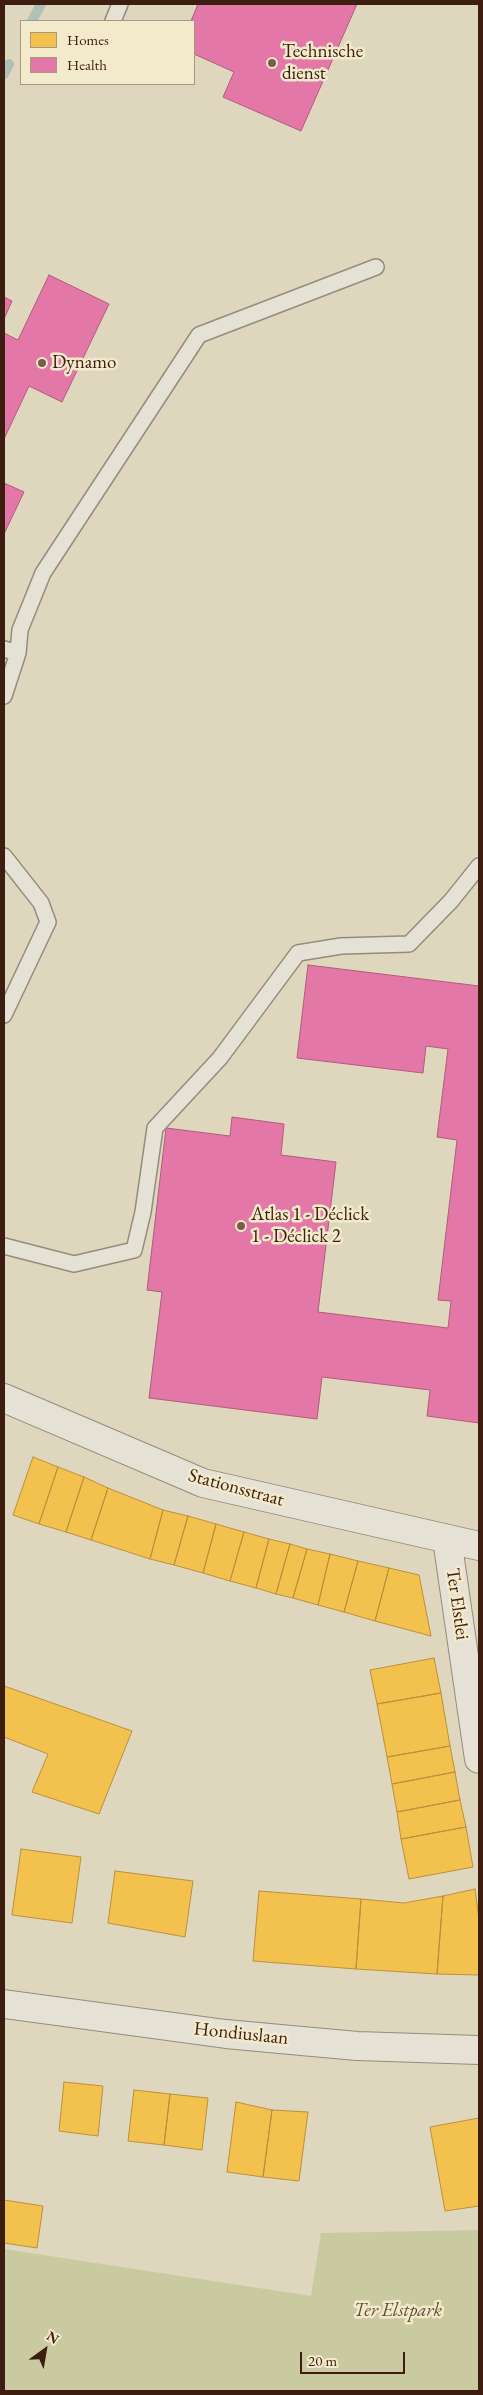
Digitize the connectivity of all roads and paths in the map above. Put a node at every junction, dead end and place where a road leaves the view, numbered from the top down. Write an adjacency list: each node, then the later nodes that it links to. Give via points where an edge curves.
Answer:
1 (120, 4): 2 (lane)
2 (113, 20)
3 (376, 267): 4 (lane, via 199,335 43,573)
4 (11, 651): 5 (lane)
5 (4, 696)
6 (4, 856): 8 (lane, via 41,903 48,922)
7 (479, 866): 9 (lane, via 451,901 409,944 341,946 298,953 220,1058 155,1128 134,1250 74,1264)
8 (4, 1015)
9 (4, 1246)
10 (4, 1398): 11 (street, Stationsstraat, via 203,1483)
11 (447, 1539): 12 (street, Stationsstraat); 13 (street, Ter Elstlei)
12 (479, 1546)
13 (479, 1759)
14 (4, 2004): 15 (street, Hondiuslaan, via 282,2039 357,2046)
15 (479, 2050)

